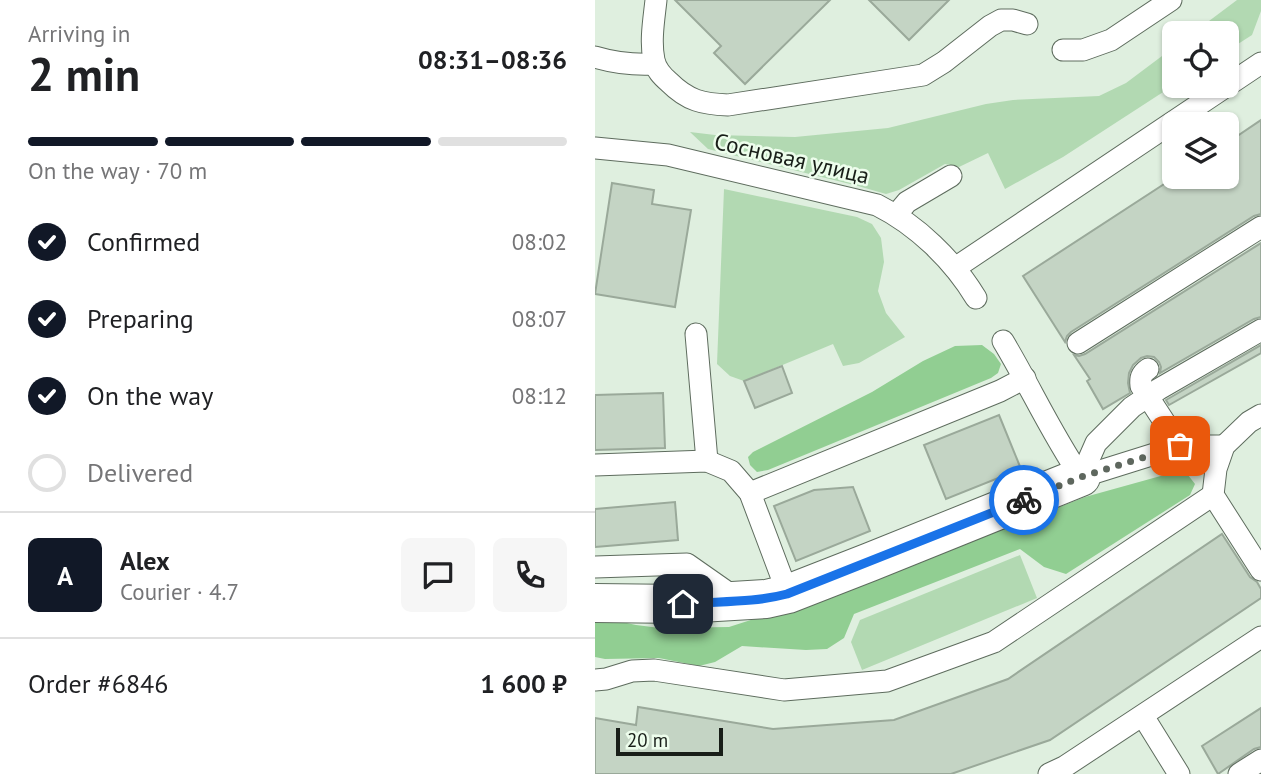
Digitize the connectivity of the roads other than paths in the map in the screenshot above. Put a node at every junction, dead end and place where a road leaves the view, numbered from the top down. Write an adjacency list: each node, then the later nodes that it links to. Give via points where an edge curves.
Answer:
1 (656, 0): 7 (lane)
2 (1171, 0): 4 (lane, via 1111,40 1083,50)
3 (1027, 24): 7 (lane, via 1001,20 923,75 728,105 692,100)
4 (1063, 50)
5 (595, 57): 7 (lane)
6 (1261, 63): 12 (lane)
7 (654, 64)
8 (595, 148): 10 (lane, Сосновая улица, via 668,155 877,205)
9 (951, 176): 10 (lane, via 907,202)
10 (896, 215): 12 (lane, Сосновая улица)
11 (1261, 227): 17 (lane)
12 (955, 268): 13 (lane, Сосновая улица)
13 (976, 298)
14 (1261, 330): 20 (lane)
15 (696, 334): 24 (lane)
16 (1003, 341): 19 (lane)
17 (1077, 343)
18 (1148, 369): 20 (lane, via 1140,379)
19 (1025, 378): 26 (lane); 27 (lane)
20 (1147, 396): 22 (lane); 26 (lane, via 1096,443)
21 (1261, 415): 23 (lane)
22 (1180, 446): 23 (lane); 26 (lane)
23 (1224, 446): 28 (lane)
24 (707, 461): 25 (lane); 27 (lane, via 731,471)
25 (595, 465)
26 (1081, 477): 31 (street)
27 (750, 493): 31 (lane)
28 (1213, 495): 30 (lane); 35 (lane, via 994,642 887,681 784,690 654,670)
29 (595, 567): 32 (lane, via 687,564)
30 (1261, 570)
31 (787, 594): 32 (street)
32 (742, 602): 33 (street)
33 (595, 603)
34 (1261, 637): 36 (lane)
35 (595, 680)
36 (1143, 716): 38 (lane); 39 (lane)
37 (1261, 760): 40 (lane)
38 (1049, 774)
39 (1179, 774)
40 (1238, 774)

